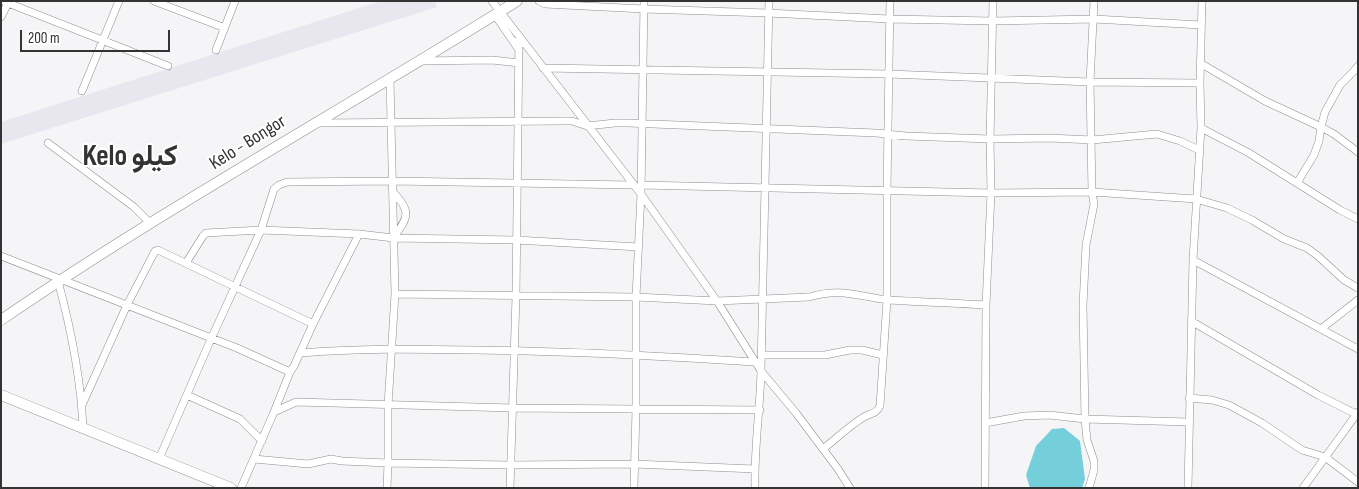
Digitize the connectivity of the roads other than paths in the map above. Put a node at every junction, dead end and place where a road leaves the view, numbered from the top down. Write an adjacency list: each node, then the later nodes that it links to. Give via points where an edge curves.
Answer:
1 (120, 1): 24 (street)
2 (154, 1): 22 (street)
3 (234, 1): 22 (street)
4 (492, 1): 15 (street)
5 (517, 1): 15 (highway, Kelo - Bongor)
6 (539, 1): 14 (street, via 544,4)
7 (644, 1): 14 (street)
8 (769, 1): 16 (street)
9 (890, 1): 18 (street)
10 (994, 1): 20 (street)
11 (1094, 1): 19 (street)
12 (1202, 1): 21 (street)
13 (6, 2): 17 (street); 24 (street)
14 (644, 9): 16 (street); 33 (street)
15 (498, 13): 23 (street); 26 (street); 27 (highway, Kelo - Bongor)
16 (768, 13): 18 (street); 34 (street)
17 (1, 17)
18 (889, 19): 20 (street); 35 (street)
19 (1094, 19): 20 (street); 21 (street); 38 (street)
20 (994, 21): 37 (street)
21 (1201, 25): 28 (street)
22 (224, 28): 25 (street)
23 (519, 35): 26 (street); 32 (street)
24 (103, 41): 30 (street); 40 (street)
25 (216, 50)
26 (520, 50): 29 (street)
27 (419, 61): 29 (street, via 492,60); 36 (highway, Kelo - Bongor)
28 (1200, 63): 39 (street); 46 (street, via 1265,101)
29 (519, 64): 41 (street)
30 (168, 66)
31 (1358, 66): 46 (street, via 1340,85 1325,112)
32 (543, 68): 33 (street); 45 (street)
33 (643, 70): 34 (street); 44 (street)
34 (767, 72): 35 (street); 48 (street)
35 (889, 74): 37 (street); 49 (street)
36 (390, 79): 42 (highway, Kelo - Bongor); 43 (street)
37 (992, 79): 38 (street); 50 (street)
38 (1090, 82): 39 (street); 51 (street)
39 (1200, 83): 47 (street)
40 (82, 91)
41 (518, 122): 43 (street); 45 (street, via 560,121); 56 (street)
42 (314, 123): 43 (street); 67 (highway, Kelo - Bongor)
43 (392, 123): 55 (street)
44 (642, 124): 45 (street); 48 (street); 58 (street)
45 (587, 126): 58 (street)
46 (1321, 127): 54 (street); 57 (street, via 1314,154)
47 (1201, 128): 53 (street); 57 (street)
48 (766, 129): 49 (street); 59 (street)
49 (888, 134): 50 (street); 60 (street)
50 (990, 139): 51 (street); 62 (street)
51 (1092, 140): 53 (street, via 1157,134); 63 (street)
52 (48, 143): 67 (street, via 134,207)
53 (1199, 150): 65 (street)
54 (1358, 152)
55 (393, 180): 56 (street); 61 (street); 68 (street, via 287,182 279,185 272,194)
56 (517, 183): 58 (street); 71 (street)
57 (1297, 183): 66 (street)
58 (637, 185): 59 (street); 64 (street)
59 (765, 188): 60 (street); 82 (street)
60 (887, 190): 62 (street); 83 (street)
61 (393, 192): 70 (street); 70 (street, via 402,201 406,212 406,220)
62 (991, 192): 63 (street); 87 (street)
63 (1092, 192): 65 (street); 113 (street, via 1094,204 1086,245 1082,305)
64 (641, 194): 72 (street); 85 (street)
65 (1196, 199): 74 (street); 78 (street, via 1227,208 1307,248)
66 (1358, 219)
67 (151, 224): 76 (highway, Kelo - Bongor)
68 (261, 230): 69 (street); 75 (street, via 206,233); 77 (street)
69 (359, 234): 70 (street); 90 (street)
70 (394, 238): 71 (street); 79 (street)
71 (516, 240): 72 (street); 80 (street)
72 (638, 247): 81 (street)
73 (1, 256): 76 (street)
74 (1193, 260): 89 (street); 91 (street)
75 (186, 263): 77 (street); 86 (street, via 155,251)
76 (60, 280): 86 (street); 88 (highway, Kelo - Bongor); 106 (street)
77 (234, 287): 90 (street); 92 (street)
78 (1358, 288)
79 (395, 294): 80 (street); 93 (street)
80 (516, 296): 81 (street); 95 (street)
81 (636, 297): 85 (street); 97 (street)
82 (762, 300): 83 (street, via 833,292); 85 (street); 99 (street)
83 (887, 300): 87 (street); 98 (street)
84 (1358, 300): 91 (street)
85 (717, 301): 100 (street)
86 (127, 305): 92 (street); 106 (street)
87 (986, 305): 115 (street)
88 (1, 320)
89 (1190, 321): 105 (street); 112 (street, via 1302,386)
90 (313, 324): 96 (street)
91 (1321, 330): 94 (street)
92 (210, 339): 102 (street); 104 (street)
93 (391, 348): 95 (street); 96 (street); 107 (street)
94 (1358, 349)
95 (514, 350): 97 (street); 108 (street)
96 (300, 353): 102 (street)
97 (636, 354): 100 (street); 109 (street)
98 (883, 354): 99 (street, via 850,350 825,355); 118 (street, via 878,411 863,417)
99 (761, 355): 101 (street)
100 (755, 362): 101 (street)
101 (761, 371): 110 (street); 118 (street)
102 (290, 372): 111 (street)
103 (1, 395): 116 (highway)
104 (187, 395): 117 (street, via 240,419); 120 (street)
105 (1189, 398): 114 (street); 119 (street, via 1230,405 1302,450)
106 (82, 405): 116 (street)
107 (388, 405): 108 (street); 111 (street, via 296,402); 122 (street)
108 (512, 408): 109 (street); 124 (street)
109 (636, 408): 110 (street); 123 (street)
110 (760, 410): 125 (street)
111 (274, 412): 117 (street)
112 (1357, 413): 119 (street)
113 (1085, 418): 114 (street); 115 (street, via 1024,416); 135 (street, via 1087,440 1094,461)
114 (1189, 422): 136 (street)
115 (985, 423): 134 (street)
116 (83, 429): 120 (highway)
117 (262, 441): 121 (street)
118 (823, 450): 133 (street)
119 (1325, 457): 126 (street); 137 (street)
120 (159, 459): 127 (highway)
121 (254, 459): 122 (street, via 308,464 331,459); 128 (street)
122 (388, 463): 124 (street); 129 (street)
123 (634, 464): 124 (street); 125 (street); 131 (street)
124 (510, 465): 130 (street)
125 (755, 469): 132 (street)
126 (1358, 482)
127 (231, 488)
128 (241, 488)
129 (386, 488)
130 (510, 488)
131 (634, 488)
132 (755, 488)
133 (850, 488)
134 (985, 488)
135 (1089, 488)
136 (1188, 488)
137 (1303, 488)

